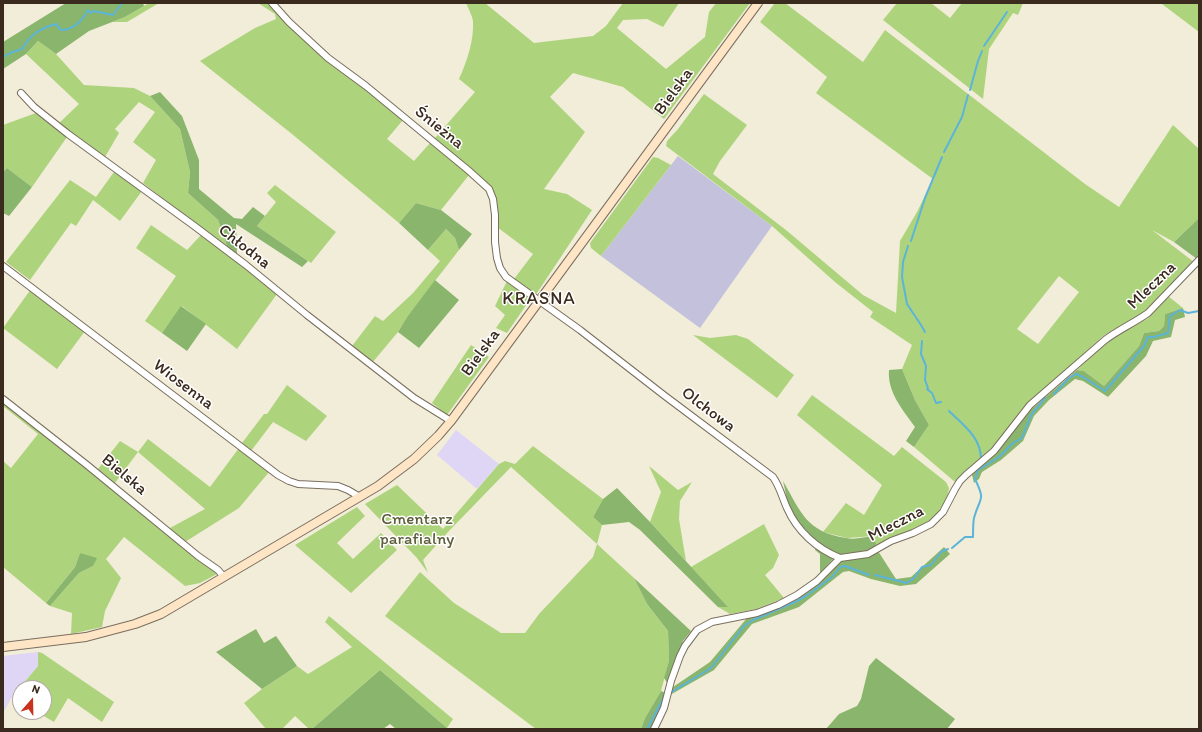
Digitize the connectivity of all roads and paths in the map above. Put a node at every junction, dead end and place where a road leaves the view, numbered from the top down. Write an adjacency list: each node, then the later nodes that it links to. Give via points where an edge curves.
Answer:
1 (272, 3): 6 (street, Śnieżna, via 322,53 366,86 489,189 493,199 495,242 500,268 506,277)
2 (758, 3): 6 (street, Bielska)
3 (21, 93): 8 (street, Chłodna, via 34,107 68,134 234,256 414,398)
4 (1199, 260): 10 (street, Mleczna, via 1148,313 1105,340 1030,405 994,451 960,481 943,512 931,524 868,554)
5 (3, 266): 9 (street, Wiosenna, via 278,475 298,484 338,486)
6 (538, 300): 8 (street, Bielska); 10 (street, Olchowa, via 773,477 791,517 799,528 811,541)
7 (3, 399): 11 (street, Bielska)
8 (451, 421): 9 (street, Bielska, via 414,459)
9 (360, 497): 11 (street, Bielska)
10 (840, 558): 13 (street, via 817,581 782,603 757,613 712,622 697,630 680,656 664,708)
11 (224, 577): 12 (street, Bielska, via 161,614 135,624 86,637)
12 (3, 647)
13 (654, 729)

